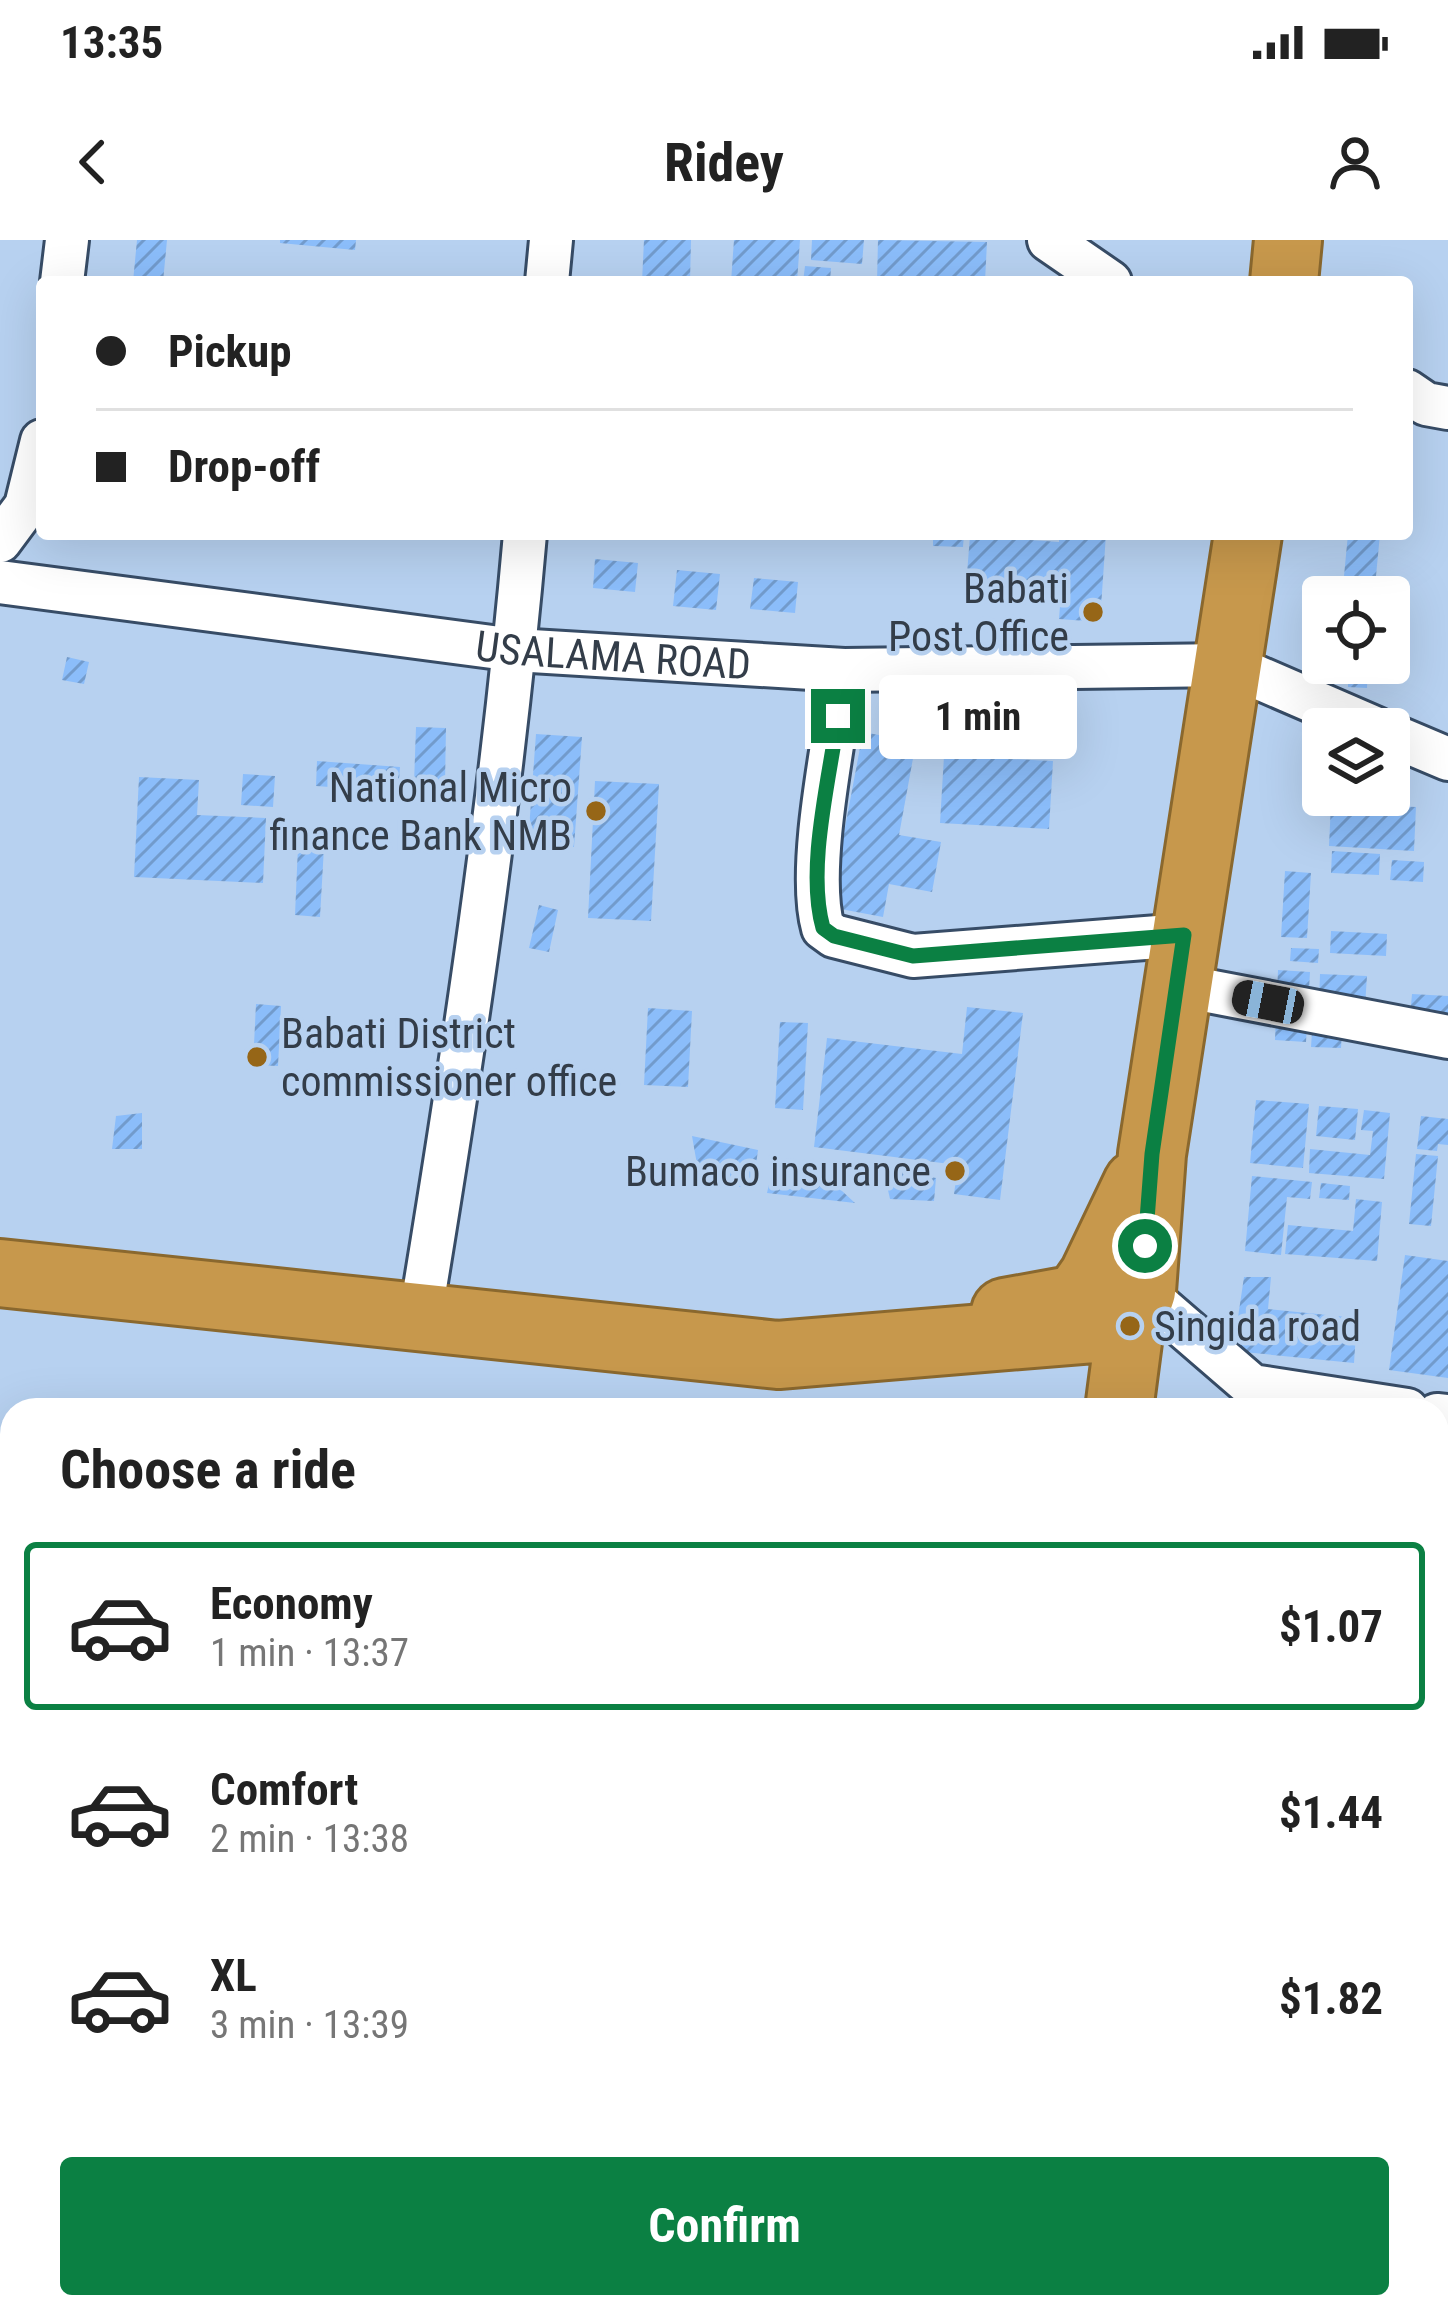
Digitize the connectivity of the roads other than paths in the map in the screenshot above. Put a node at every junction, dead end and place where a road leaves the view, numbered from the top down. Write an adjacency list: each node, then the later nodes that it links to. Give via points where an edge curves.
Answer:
1 (67, 240): 5 (street)
2 (551, 240): 6 (street)
3 (1049, 240): 7 (street)
4 (1288, 240): 8 (highway)
5 (63, 276)
6 (548, 276)
7 (1101, 276)
8 (1285, 276)
9 (1413, 395): 10 (street)
10 (1448, 408)
11 (36, 465): 14 (street, via 26,506)
12 (524, 540): 16 (street)
13 (1247, 540): 17 (highway)
14 (0, 541)
15 (0, 582): 16 (street, USALAMA ROAD)
16 (515, 650): 18 (street, USALAMA ROAD); 27 (street, via 472,1004)
17 (1229, 665): 18 (street, USALAMA ROAD); 19 (street); 22 (highway)
18 (844, 670): 22 (street, via 820,854 823,928 913,956)
19 (1328, 708)
20 (1410, 743): 21 (street)
21 (1448, 760)
22 (1180, 960): 23 (street); 24 (highway)
23 (1448, 1037)
24 (1152, 1154): 26 (highway); 28 (highway, via 1077,1298)
25 (0, 1274): 27 (highway)
26 (1136, 1309): 28 (highway); 29 (highway); 30 (street, via 1252,1386)
27 (420, 1318): 28 (highway)
28 (778, 1355)
29 (1121, 1398)
30 (1330, 1398)

